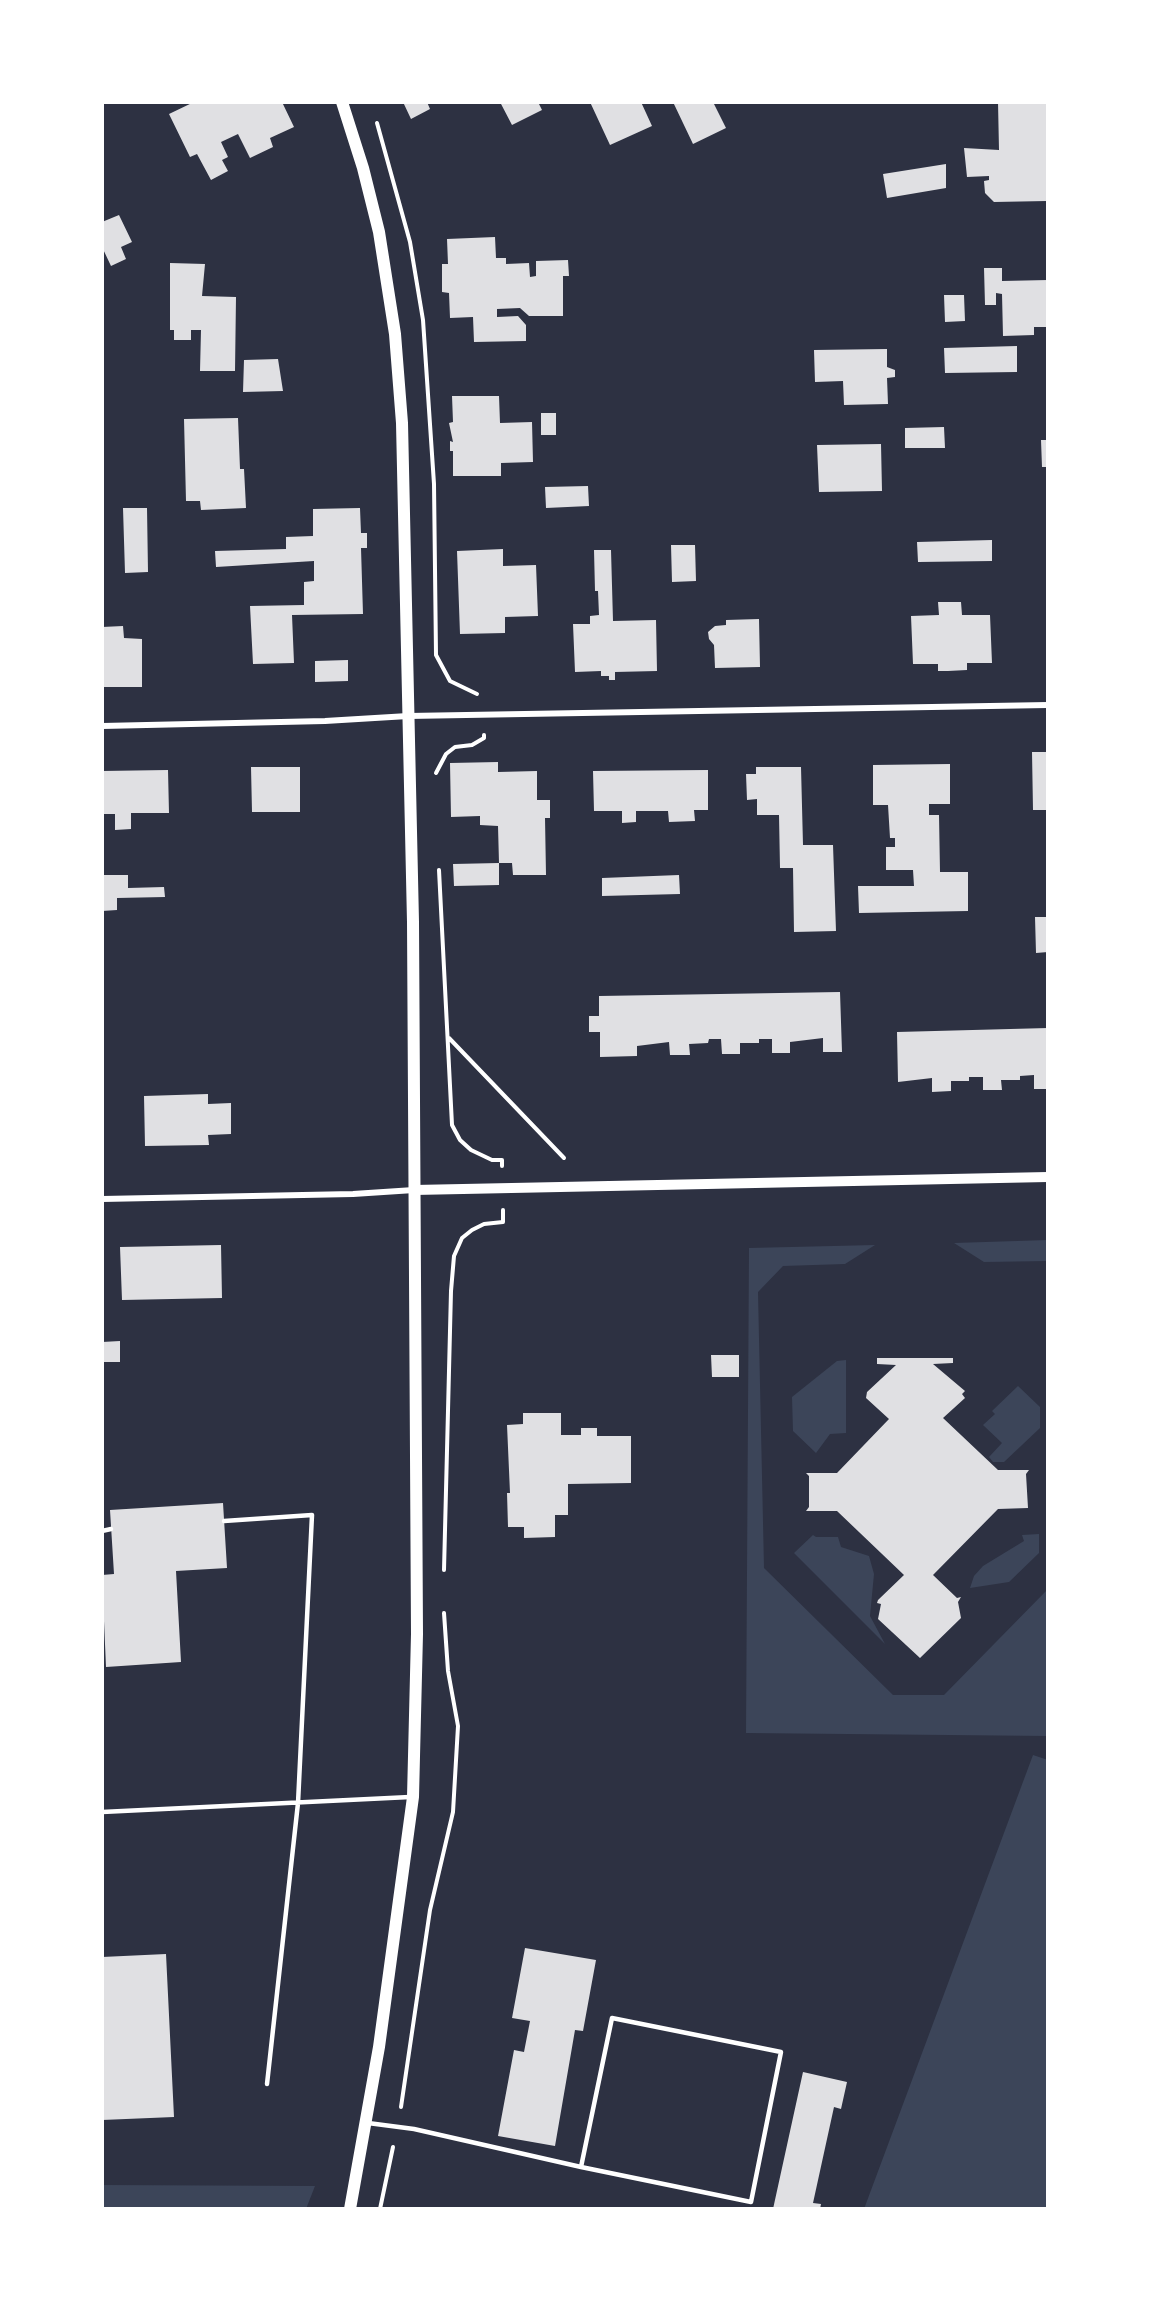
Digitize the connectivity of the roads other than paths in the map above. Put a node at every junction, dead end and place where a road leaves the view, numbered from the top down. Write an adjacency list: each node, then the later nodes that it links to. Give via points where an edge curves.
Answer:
1 (342, 102): 3 (main road, via 379,232 394,334 402,423)
2 (1048, 705): 3 (street)
3 (408, 716): 4 (street, via 325,722); 6 (main road)
4 (102, 726)
5 (1048, 1177): 6 (street)
6 (414, 1190): 7 (street); 11 (main road, via 417,1634)
7 (102, 1199)
8 (224, 1521): 12 (lane, via 312,1515)
9 (111, 1529): 10 (lane)
10 (102, 1531)
11 (413, 1797): 12 (lane); 15 (main road, via 381,2036)
12 (298, 1803): 13 (lane); 14 (lane)
13 (102, 1812)
14 (267, 2084)
15 (365, 2123): 16 (lane, via 414,2129); 17 (main road)
16 (581, 2167): 16 (lane, via 751,2202 782,2052 612,2018)
17 (350, 2209)

